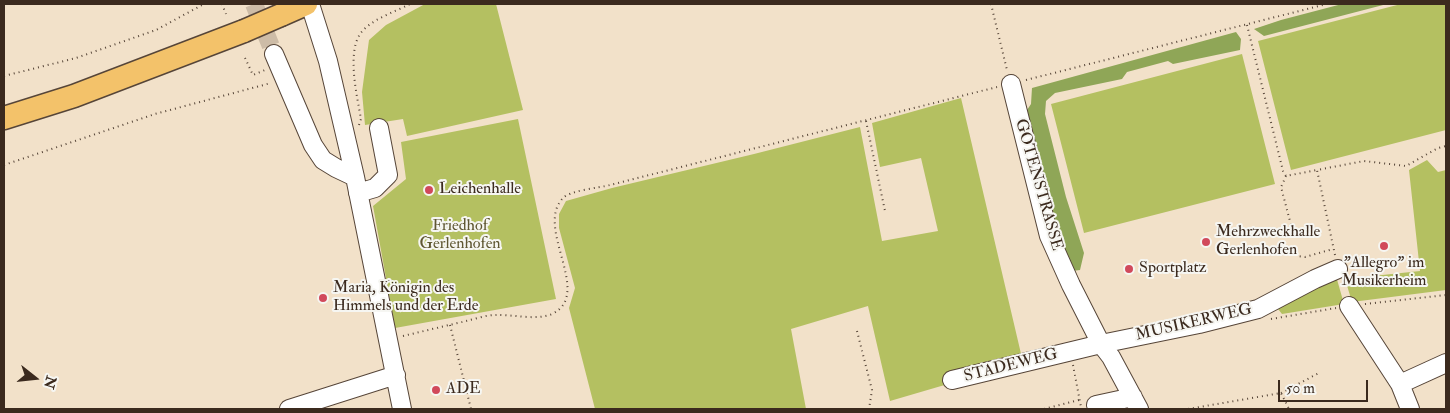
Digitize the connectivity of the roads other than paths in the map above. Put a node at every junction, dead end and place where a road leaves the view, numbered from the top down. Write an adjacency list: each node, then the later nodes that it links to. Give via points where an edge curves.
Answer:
1 (308, 4): 4 (main road, bridge, via 74,96); 6 (street, via 328,62)
2 (274, 54): 6 (street, via 313,145 323,160)
3 (1011, 84): 9 (street, GOTENSTRASSE, via 1049,236)
4 (4, 118)
5 (379, 128): 6 (street, via 388,175 375,188)
6 (357, 185): 11 (street)
7 (1338, 269): 9 (street, MUSIKERWEG, via 1258,309)
8 (1349, 306): 13 (street)
9 (1101, 344): 12 (street, STADEWEG); 14 (street, GOTENSTRASSE)
10 (1446, 363): 13 (street)
11 (396, 375): 16 (street); 17 (street)
12 (952, 380)
13 (1400, 384): 18 (street)
14 (1136, 403): 15 (street)
15 (1086, 405)
16 (289, 409)
17 (402, 409)
18 (1410, 409)

